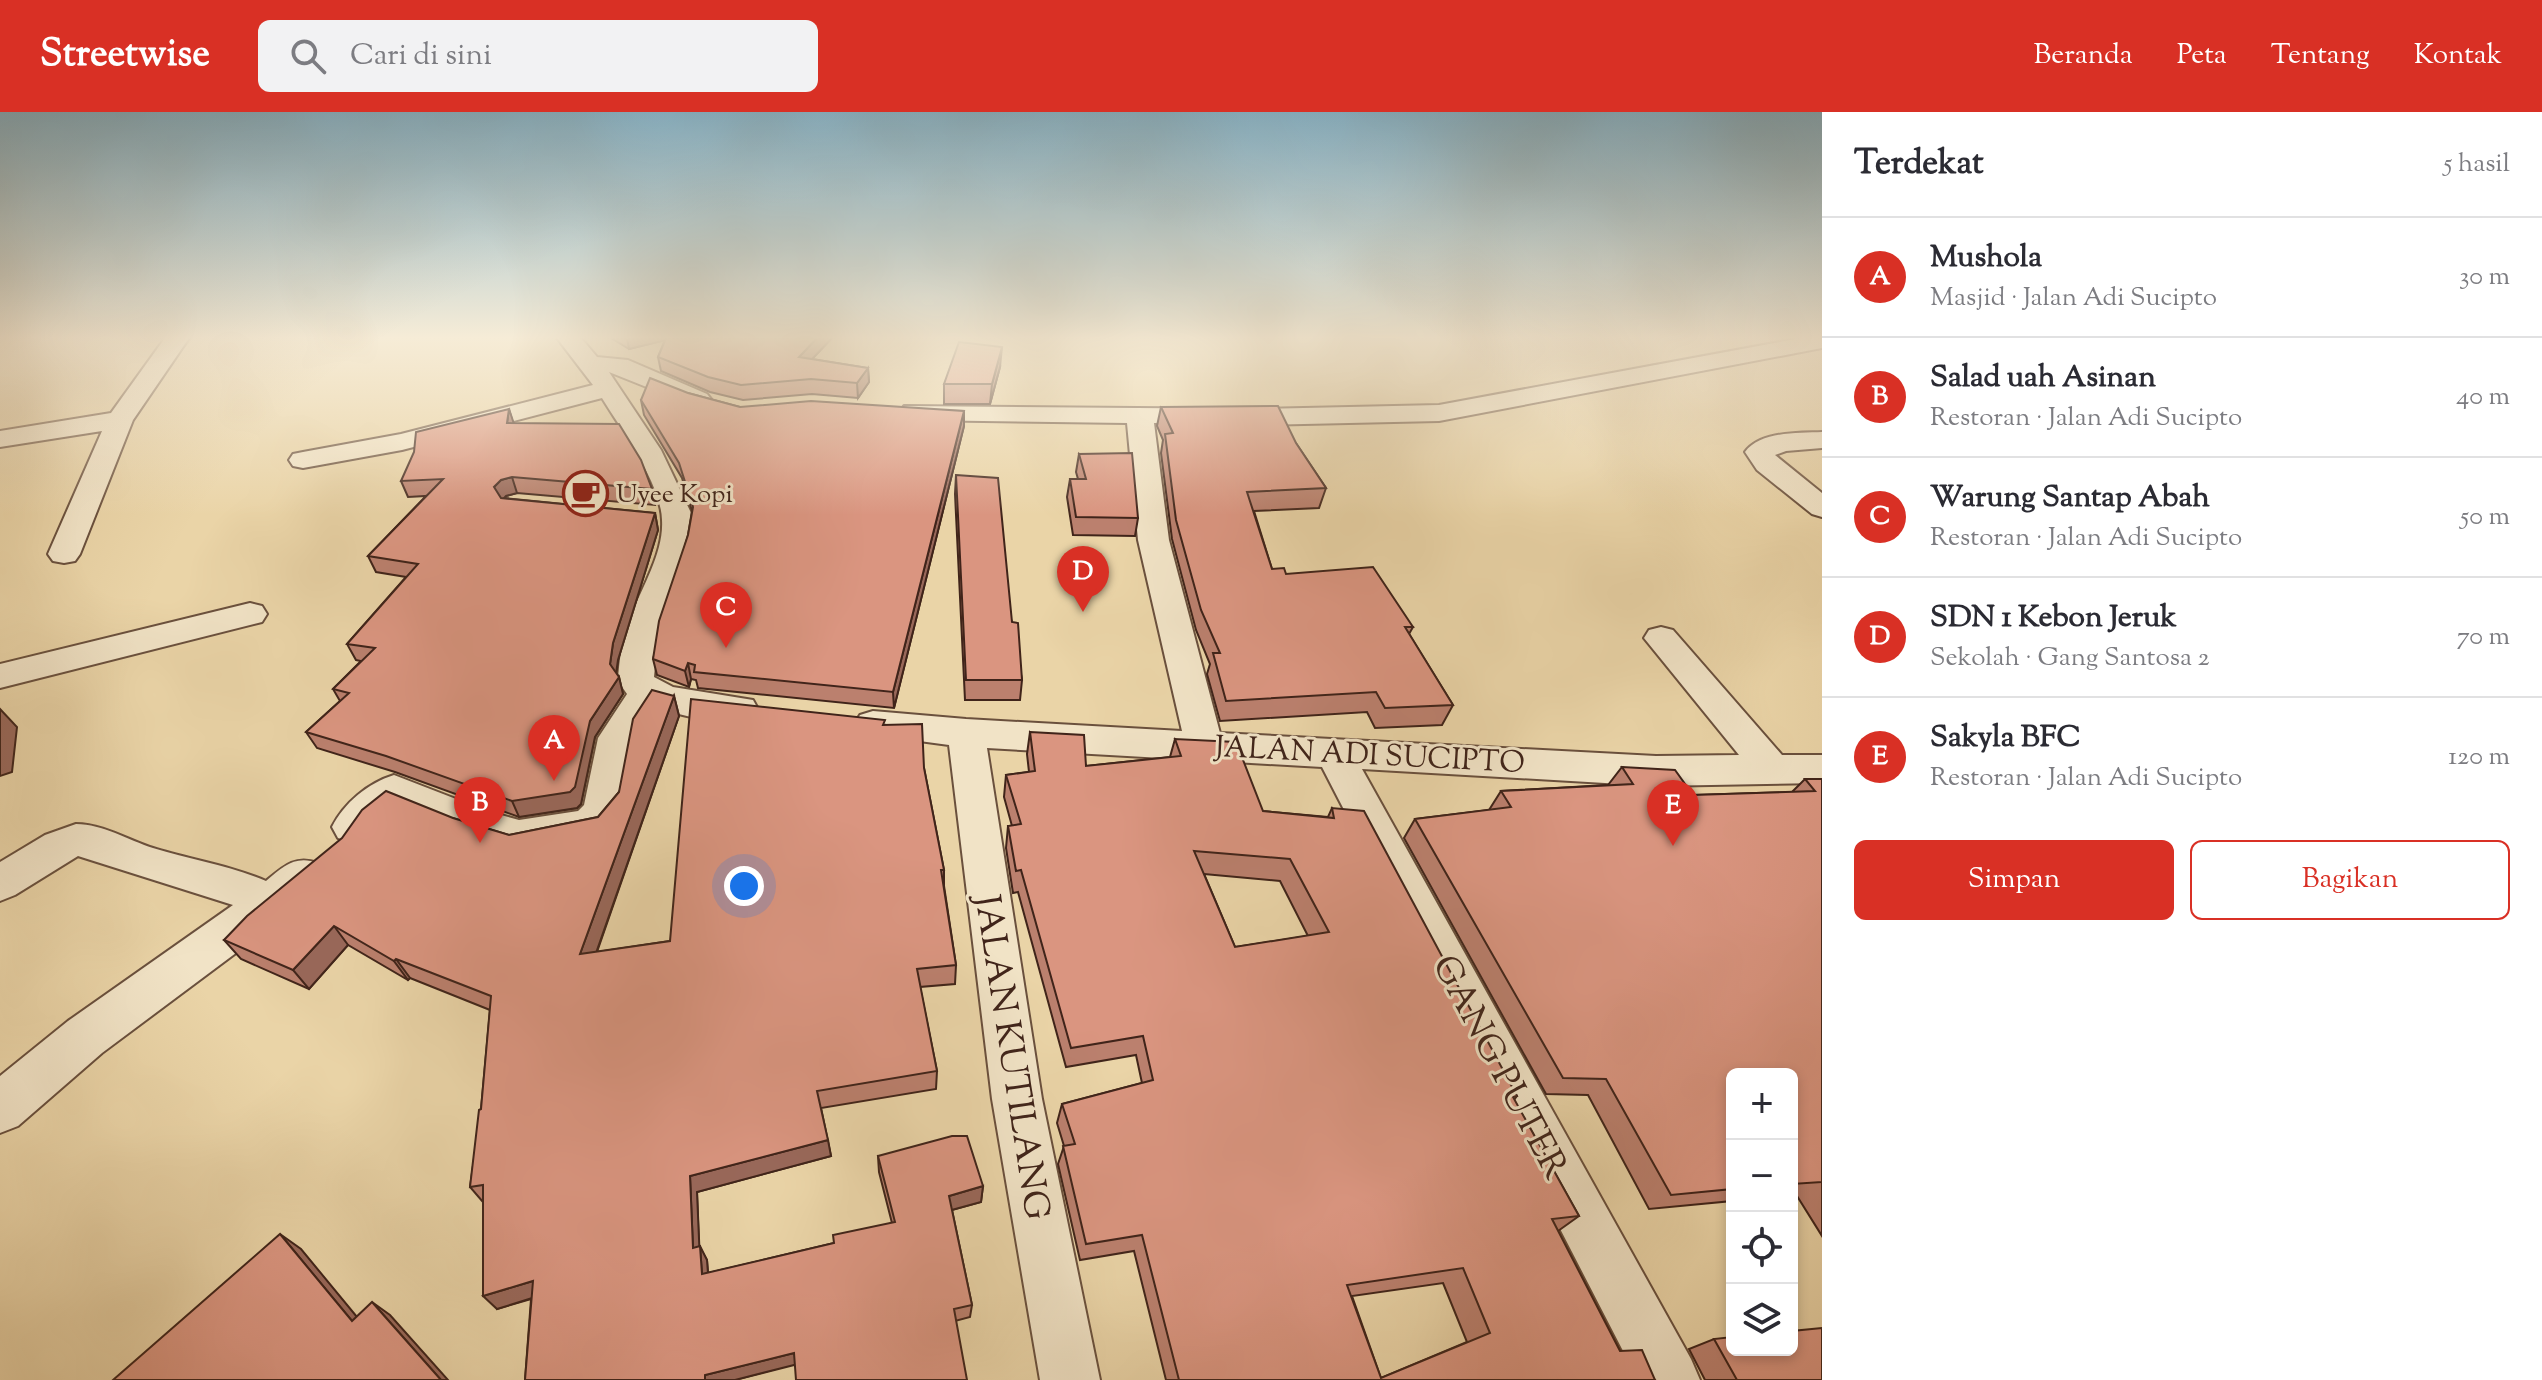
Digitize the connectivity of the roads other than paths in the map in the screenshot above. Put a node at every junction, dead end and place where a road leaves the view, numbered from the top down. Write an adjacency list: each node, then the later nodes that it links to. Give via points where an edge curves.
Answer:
1 (136, 397): 9 (street)
2 (508, 397): 12 (street, via 402,442)
3 (611, 397): 18 (street, via 672,494 664,518 672,553 637,645 636,681)
4 (693, 397): 6 (street)
5 (1523, 397): 8 (street, via 1439,413)
6 (727, 408)
7 (885, 410): 8 (street)
8 (1140, 415): 22 (street, via 1154,547)
9 (120, 420): 10 (street); 14 (street)
10 (0, 439)
11 (1822, 440): 13 (street, via 1781,443 1759,452)
12 (303, 460)
13 (1822, 508)
14 (64, 554)
15 (250, 614): 17 (street)
16 (1661, 638): 24 (street)
17 (0, 676)
18 (648, 691): 19 (street, via 688,703); 27 (street, via 617,738 603,812 589,825 519,836 394,790)
19 (779, 714)
20 (840, 721): 21 (street, JALAN ADI SUCIPTO)
21 (966, 733): 22 (street, JALAN ADI SUCIPTO); 29 (street, JALAN KUTILANG, via 1017,1099)
22 (1204, 745): 23 (street, JALAN ADI SUCIPTO)
23 (1333, 751): 24 (street, JALAN ADI SUCIPTO, via 1656,771); 30 (street, GANG PUTER)
24 (1772, 769): 25 (street, JALAN ADI SUCIPTO)
25 (1822, 769)
26 (0, 883): 27 (street, via 81,840 148,864 210,877)
27 (269, 904): 28 (street, via 108,1019)
28 (0, 1108)
29 (1070, 1380)
30 (1670, 1380)

